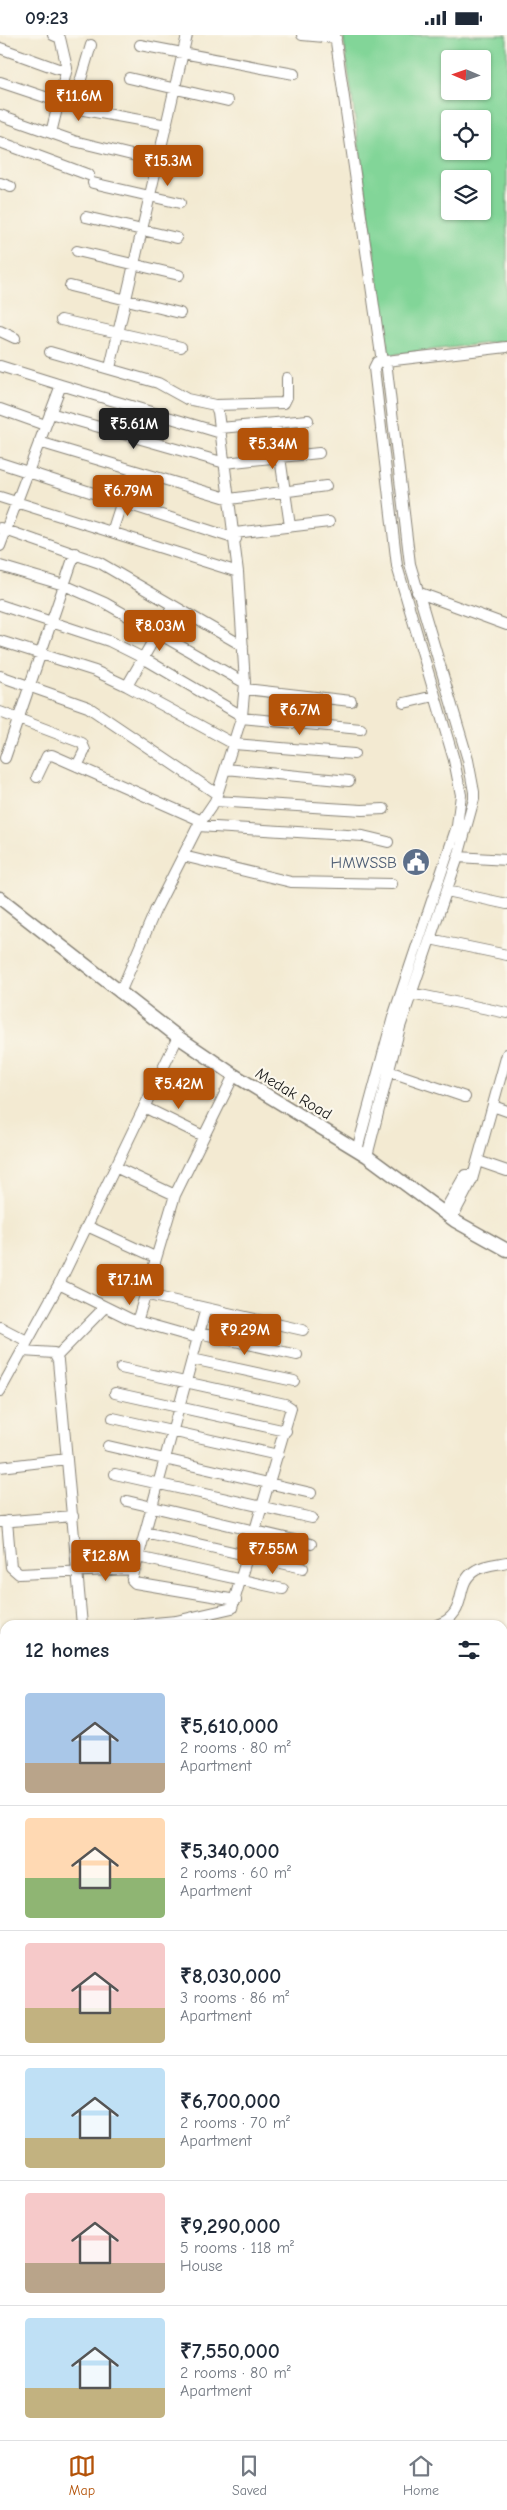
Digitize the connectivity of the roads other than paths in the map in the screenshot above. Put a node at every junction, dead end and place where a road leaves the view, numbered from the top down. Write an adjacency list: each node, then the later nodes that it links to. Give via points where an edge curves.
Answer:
1 (53, 35): 9 (street, via 60,37)
2 (187, 35): 8 (street)
3 (302, 35): 4 (street)
4 (335, 37): 43 (street)
5 (90, 45): 16 (street)
6 (140, 45): 8 (street)
7 (0, 48): 9 (street, via 58,69)
8 (183, 53): 10 (street); 13 (street)
9 (66, 68): 15 (street)
10 (294, 74)
11 (128, 79): 13 (street)
12 (0, 82): 15 (street)
13 (176, 87): 14 (street); 18 (street)
14 (228, 101)
15 (60, 103): 16 (street); 19 (street)
16 (73, 107): 18 (street)
17 (0, 115): 19 (street)
18 (167, 125): 21 (street)
19 (51, 133): 21 (street)
20 (0, 142): 25 (street, via 91,179)
21 (157, 163): 22 (street); 25 (street)
22 (178, 166)
23 (0, 183): 24 (street)
24 (11, 187)
25 (150, 196): 26 (street); 28 (street)
26 (180, 203)
27 (86, 217): 28 (street)
28 (142, 230): 29 (street); 31 (street)
29 (177, 238)
30 (77, 251): 31 (street)
31 (134, 264): 32 (street); 34 (street)
32 (179, 275)
33 (70, 286): 34 (street)
34 (126, 300): 35 (street); 38 (street)
35 (180, 313)
36 (62, 320): 38 (street)
37 (0, 331): 39 (street)
38 (118, 333): 40 (street); 45 (street)
39 (15, 338)
40 (181, 347)
41 (507, 347): 43 (street)
42 (50, 352): 45 (street)
43 (384, 361): 74 (street); 75 (street, via 374,364 374,368)
44 (0, 366): 47 (street)
45 (110, 368): 48 (street, via 162,385 187,399)
46 (287, 377): 48 (street, via 284,403)
47 (61, 385): 50 (street); 54 (street)
48 (215, 405): 54 (street)
49 (0, 409): 53 (street)
50 (50, 413): 53 (street); 59 (street)
51 (308, 420): 52 (street)
52 (275, 423): 54 (street); 57 (street)
53 (45, 425): 55 (street)
54 (220, 431): 59 (street)
55 (39, 442): 60 (street); 61 (street)
56 (319, 453): 57 (street)
57 (280, 457): 59 (street); 63 (street)
58 (0, 463): 61 (street)
59 (225, 463): 65 (street)
60 (132, 470): 65 (street); 67 (street)
61 (27, 473): 66 (street); 67 (street)
62 (326, 487): 63 (street)
63 (285, 492): 65 (street); 69 (street)
64 (0, 497): 66 (street)
65 (230, 499): 72 (street)
66 (16, 502): 70 (street); 71 (street)
67 (122, 502): 71 (street); 72 (street)
68 (329, 522): 69 (street)
69 (290, 526): 72 (street)
70 (3, 529): 73 (street); 76 (street)
71 (112, 532): 78 (street)
72 (235, 536): 78 (street)
73 (0, 546)
74 (408, 549): 75 (street); 80 (street)
75 (394, 551): 94 (street, via 402,591)
76 (75, 553): 79 (street); 82 (street, via 100,563)
77 (0, 566): 79 (street)
78 (238, 572): 87 (street)
79 (64, 585): 83 (street); 85 (street)
80 (416, 592): 84 (street); 109 (street, via 468,760)
81 (0, 605): 83 (street)
82 (173, 605): 85 (street); 87 (street)
83 (52, 621): 88 (street); 89 (street, via 99,636)
84 (507, 625)
85 (158, 631): 89 (street); 93 (street)
86 (0, 641): 88 (street)
87 (243, 646): 93 (street)
88 (41, 654): 91 (street); 92 (street, via 86,668)
89 (143, 658): 92 (street); 98 (street)
90 (0, 676): 91 (street)
91 (30, 686): 99 (street); 110 (street, via 88,707)
92 (127, 686): 101 (street)
93 (245, 686): 95 (street); 98 (street)
94 (434, 696): 96 (street); 108 (street)
95 (351, 701)
96 (404, 703)
97 (0, 712): 99 (street)
98 (241, 717): 100 (street); 101 (street)
99 (18, 719): 103 (street); 104 (street, via 84,745)
100 (361, 729)
101 (234, 744): 102 (street); 105 (street)
102 (354, 754)
103 (5, 758)
104 (77, 766): 106 (street, via 49,755); 112 (street)
105 (226, 769): 107 (street); 110 (street)
106 (37, 777)
107 (349, 781)
108 (459, 785): 109 (street); 135 (street, via 461,803 457,827 394,1017)
109 (472, 785): 115 (street, via 474,799)
110 (216, 797): 111 (street, via 362,810); 112 (street)
111 (384, 809)
112 (200, 824): 113 (street, via 363,836); 114 (street)
113 (388, 841)
114 (183, 856): 117 (street, via 292,882); 123 (street, via 147,928)
115 (458, 857): 116 (street); 118 (street)
116 (507, 860)
117 (392, 884)
118 (447, 891): 120 (street); 121 (street)
119 (0, 898): 123 (main road, Medak Road)
120 (507, 904)
121 (430, 939): 122 (street); 124 (street)
122 (507, 955)
123 (120, 993): 126 (main road, Medak Road)
124 (411, 993): 125 (street); 128 (street)
125 (507, 1013)
126 (178, 1037): 129 (main road, Medak Road); 132 (street)
127 (506, 1059): 131 (street)
128 (388, 1071): 130 (street); 135 (street)
129 (234, 1075): 134 (street); 135 (main road, Medak Road)
130 (465, 1097)
131 (492, 1106): 133 (street); 136 (street)
132 (144, 1107): 134 (street); 137 (street)
133 (507, 1111)
134 (203, 1136): 139 (street)
135 (362, 1153): 140 (main road, Medak Road)
136 (478, 1161): 138 (street); 140 (street, via 472,1180)
137 (115, 1167): 139 (street); 141 (street)
138 (507, 1171)
139 (176, 1195): 143 (street)
140 (448, 1215): 142 (main road, Medak Road)
141 (86, 1226): 143 (street); 144 (street)
142 (507, 1251)
143 (156, 1257): 145 (street)
144 (59, 1284): 146 (street); 152 (street)
145 (144, 1294): 147 (street); 148 (street)
146 (105, 1307): 148 (street); 154 (street)
147 (206, 1308): 150 (street); 151 (street)
148 (136, 1322): 151 (street)
149 (0, 1327): 152 (street)
150 (303, 1330)
151 (198, 1335): 153 (street); 155 (street)
152 (25, 1346): 154 (street); 159 (street)
153 (297, 1355)
154 (56, 1356): 167 (street)
155 (192, 1359): 157 (street); 158 (street)
156 (121, 1368): 158 (street)
157 (294, 1381)
158 (185, 1383): 161 (street); 164 (street, via 289,1405 291,1412)
159 (0, 1391)
160 (115, 1393): 161 (street)
161 (179, 1407): 163 (street); 164 (street)
162 (113, 1418): 163 (street)
163 (172, 1431): 166 (street); 168 (street)
164 (286, 1431): 166 (street)
165 (108, 1446): 168 (street)
166 (278, 1455): 172 (street)
167 (67, 1459): 169 (street); 177 (street)
168 (164, 1459): 171 (street); 172 (street)
169 (0, 1467)
170 (115, 1474): 171 (street)
171 (158, 1483): 175 (street); 176 (street)
172 (270, 1483): 173 (street); 176 (street)
173 (311, 1493)
174 (127, 1501): 175 (street)
175 (152, 1507): 180 (street); 181 (street)
176 (263, 1507): 178 (street); 180 (street)
177 (72, 1516): 179 (street); 188 (street)
178 (312, 1519)
179 (4, 1521): 188 (street, via 11,1567 15,1572)
180 (256, 1531): 182 (street); 183 (street)
181 (145, 1532): 183 (street); 184 (street)
182 (311, 1545)
183 (249, 1556): 187 (street); 189 (street)
184 (138, 1557): 186 (street); 189 (street)
185 (507, 1563): 194 (street, via 478,1569 470,1574 454,1616)
186 (134, 1569): 188 (street); 191 (street, via 132,1583)
187 (303, 1569)
188 (77, 1571): 192 (street)
189 (242, 1580): 190 (street); 191 (street)
190 (283, 1589)
191 (236, 1600): 193 (street, via 232,1608)
192 (82, 1620)
193 (180, 1620)
194 (449, 1620)

